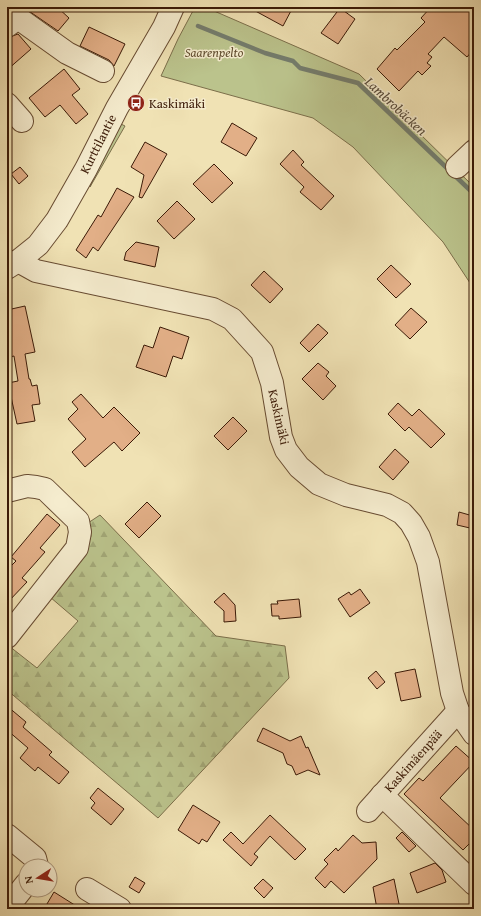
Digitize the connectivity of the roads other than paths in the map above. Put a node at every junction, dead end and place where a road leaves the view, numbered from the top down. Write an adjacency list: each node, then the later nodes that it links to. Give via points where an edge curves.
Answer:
1 (173, 7): 8 (street, Kurttilantie, via 57,220 38,245)
2 (7, 26): 3 (street, via 18,18 67,53)
3 (103, 71)
4 (7, 104): 5 (street)
5 (22, 121)
6 (474, 150): 7 (street)
7 (457, 167)
8 (13, 264): 11 (street, Kaskimäki, via 213,309 232,319 262,352 272,383 281,437 286,450 299,467 325,488 387,505 402,513 411,523 428,562 452,693)
9 (7, 491): 10 (street, via 27,486 45,489 78,522 80,532 77,548)
10 (7, 636)
11 (458, 711): 12 (street, Kaskimäki); 13 (street, Kaskimäenpää)
12 (474, 734)
13 (382, 794): 14 (street, Kaskimäenpää); 17 (street)
14 (368, 811)
15 (7, 835): 16 (street)
16 (35, 858)
17 (474, 884)
18 (87, 889): 21 (street)
19 (18, 894): 20 (street)
20 (7, 908)
21 (120, 909)

